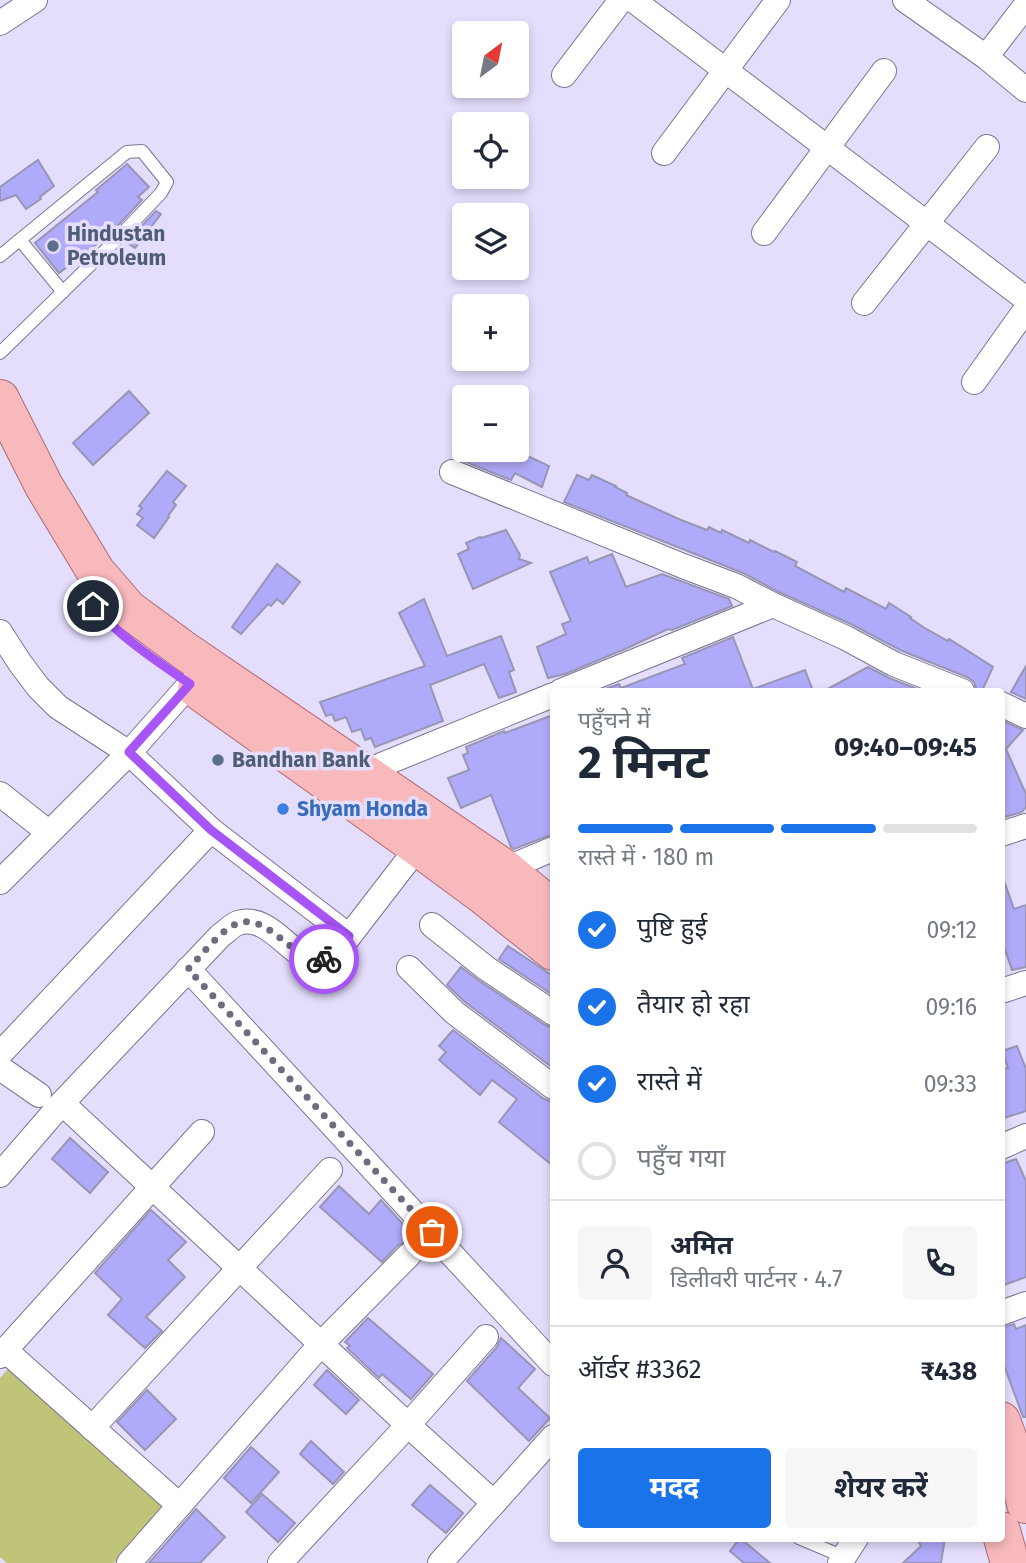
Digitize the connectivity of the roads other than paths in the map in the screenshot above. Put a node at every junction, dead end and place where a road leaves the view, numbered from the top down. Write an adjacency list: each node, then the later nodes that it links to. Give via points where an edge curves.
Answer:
1 (35, 0): 7 (street)
2 (621, 0): 11 (street)
3 (633, 0): 9 (street)
4 (778, 0): 9 (street)
5 (905, 0): 8 (street)
6 (1026, 5): 8 (street)
7 (0, 23)
8 (985, 57): 12 (street)
9 (725, 70): 14 (street); 15 (street)
10 (884, 71): 14 (street)
11 (564, 75)
12 (1026, 90)
13 (987, 147): 16 (street)
14 (828, 149): 16 (street); 17 (street)
15 (664, 153)
16 (927, 224): 21 (street); 22 (street)
17 (764, 233)
18 (20, 240): 19 (lane); 20 (lane); 20 (lane, via 127,152 142,151 167,182 161,193)
19 (0, 256)
20 (63, 292): 24 (lane)
21 (1026, 299)
22 (864, 303)
23 (1026, 309): 25 (street)
24 (0, 352)
25 (974, 382)
26 (0, 399): 39 (main road, via 44,486 96,572 128,609)
27 (0, 458): 31 (main road, via 28,512 77,587 109,624)
28 (452, 472): 29 (street, via 726,582)
29 (774, 606): 32 (street, via 846,638); 33 (street)
30 (0, 632): 38 (street, via 38,687 58,707)
31 (190, 684): 38 (street); 45 (main road)
32 (922, 685): 34 (street)
33 (569, 688)
34 (942, 688)
35 (550, 696): 39 (street)
36 (1005, 706): 37 (street)
37 (1026, 716)
38 (129, 752): 42 (street); 43 (street)
39 (364, 772): 47 (main road)
40 (0, 794): 43 (street)
41 (1026, 826): 44 (street)
42 (211, 830): 51 (street); 58 (street)
43 (48, 832): 48 (street)
44 (1005, 833)
45 (418, 847): 51 (street); 52 (main road)
46 (550, 850): 47 (street)
47 (505, 869): 49 (main road)
48 (0, 882)
49 (550, 906)
50 (432, 925): 57 (street)
51 (349, 936): 54 (street, via 337,952 316,960 303,956 270,930 250,922 236,924)
52 (550, 949)
53 (409, 968): 60 (street, via 455,1013)
54 (188, 969): 61 (street); 75 (street)
55 (1026, 984): 56 (street)
56 (1005, 990)
57 (550, 1011)
58 (0, 1054)
59 (0, 1068): 61 (street)
60 (550, 1085)
61 (50, 1099): 66 (street); 67 (street)
62 (202, 1132): 67 (street)
63 (1026, 1136): 64 (street)
64 (1005, 1145)
65 (330, 1170): 69 (street)
66 (0, 1175)
67 (152, 1187): 69 (street); 74 (street)
68 (409, 1255): 73 (street)
69 (238, 1268): 73 (street); 77 (street)
70 (1026, 1304): 71 (street)
71 (1005, 1312)
72 (486, 1337): 76 (street)
73 (321, 1344): 76 (street); 83 (street)
74 (2, 1353): 77 (street)
75 (550, 1361)
76 (408, 1425): 81 (street); 88 (street)
77 (92, 1428): 83 (street)
78 (1005, 1433): 80 (main road)
79 (550, 1440): 81 (street)
80 (1014, 1460): 82 (main road)
81 (494, 1503): 89 (street)
82 (1026, 1504)
83 (179, 1505): 87 (street)
84 (812, 1542): 86 (lane)
85 (1004, 1542): 90 (main road)
86 (847, 1553)
87 (129, 1563)
88 (280, 1563)
89 (439, 1563)
90 (1010, 1563)

